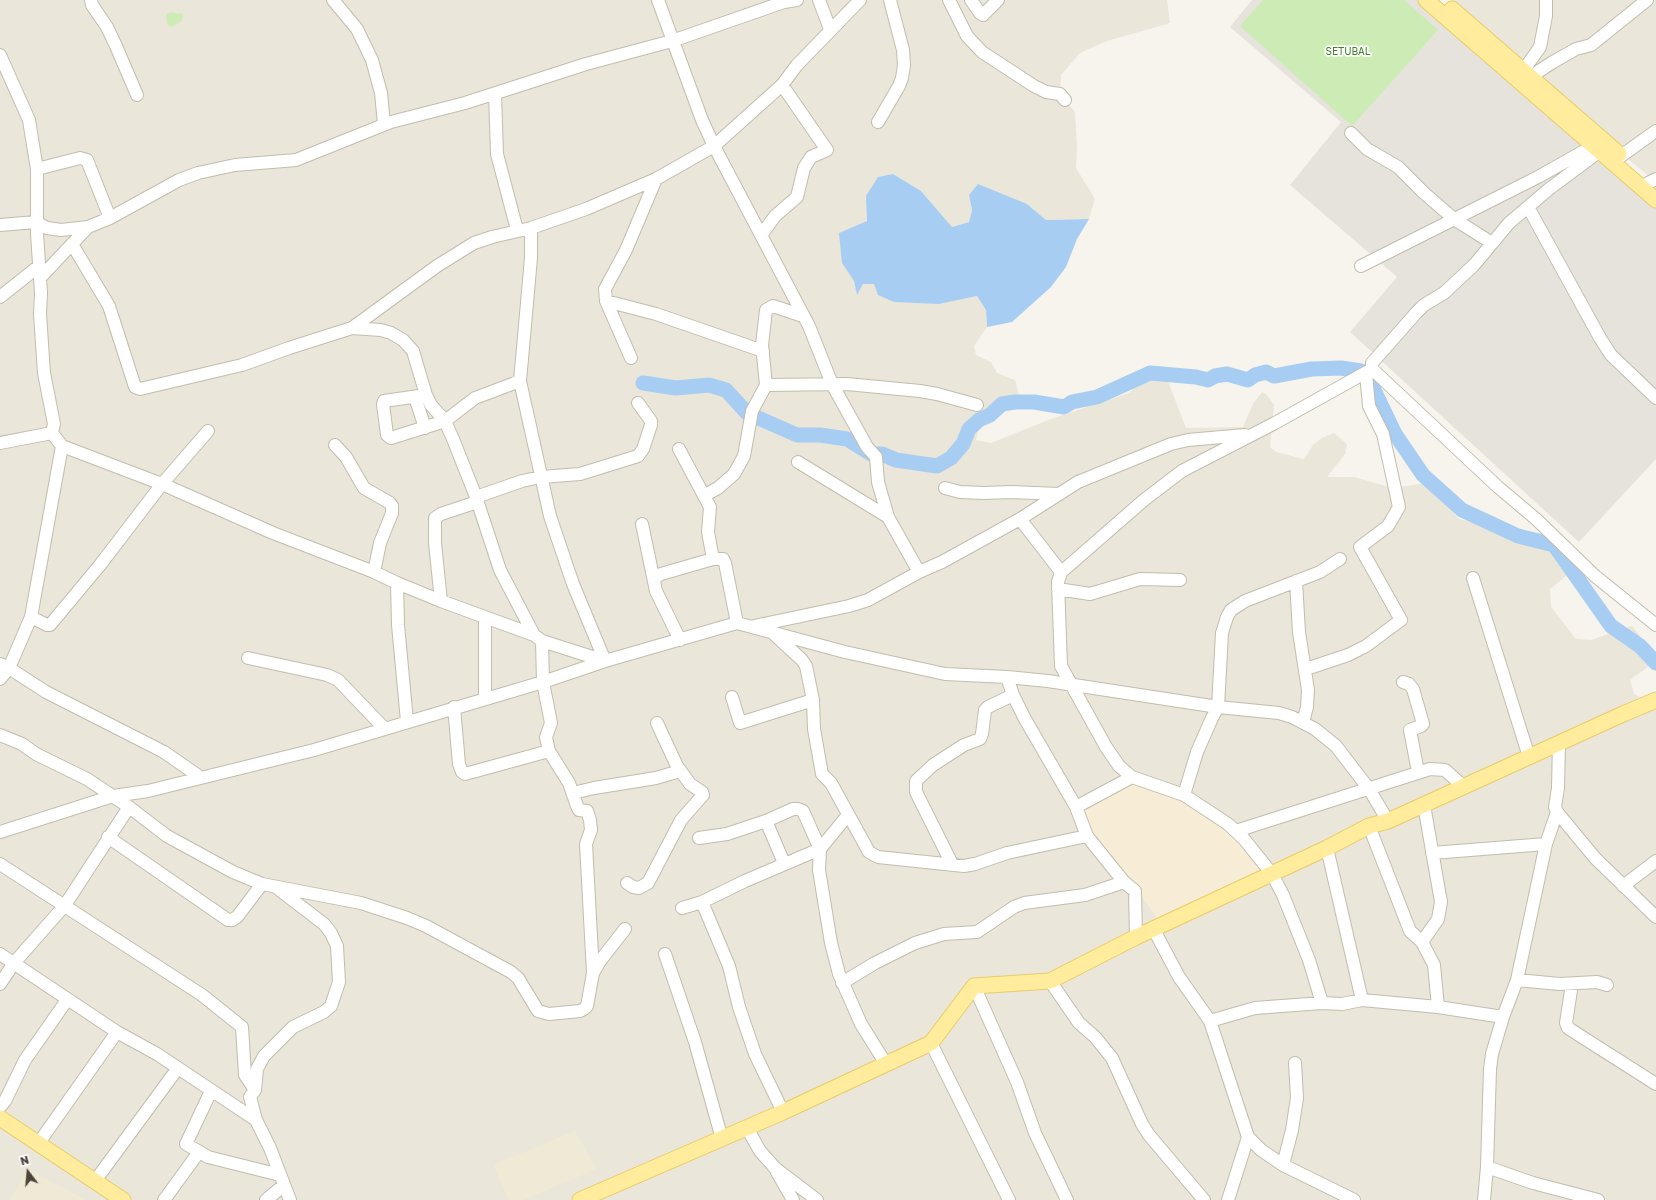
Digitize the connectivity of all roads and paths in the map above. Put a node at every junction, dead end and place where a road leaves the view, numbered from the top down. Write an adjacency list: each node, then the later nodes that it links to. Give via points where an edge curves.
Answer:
1 (91, 0): 22 (street, via 116,46)
2 (333, 0): 25 (street, via 357,29 372,60 381,93)
3 (658, 0): 17 (street)
4 (797, 0): 15 (street)
5 (819, 0): 16 (street)
6 (860, 0): 16 (street)
7 (890, 0): 24 (street, via 903,50 904,65 902,78)
8 (949, 0): 23 (street, via 967,36 982,52 1034,86 1046,92 1060,94)
9 (971, 0): 10 (street, via 983,15)
10 (998, 0)
11 (1426, 0): 29 (main road)
12 (1441, 0): 19 (main road)
13 (1546, 0): 19 (street, via 1546,16 1540,47)
14 (1647, 0): 19 (street, via 1591,45 1576,49 1539,71)
15 (784, 1): 17 (street)
16 (830, 29): 20 (street)
17 (672, 41): 21 (street, via 536,79); 28 (street)
18 (0, 55): 31 (street, via 29,120)
19 (1528, 74): 30 (main road)
20 (782, 85): 28 (street); 43 (street, via 827,150 811,157 804,168 797,197 775,216)
21 (494, 94): 25 (street); 42 (street, via 497,154)
22 (137, 95)
23 (1065, 100)
24 (878, 122)
25 (384, 124): 36 (street, via 296,160 219,168 179,180)
26 (1656, 131): 30 (street)
27 (1351, 133): 37 (street, via 1367,149 1398,167)
28 (714, 146): 32 (street); 43 (street)
29 (1597, 149): 34 (main road); 35 (street); 37 (street)
30 (1621, 156): 33 (main road)
31 (37, 169): 36 (street, via 80,158 87,160); 38 (street)
32 (656, 178): 41 (street, via 586,209); 50 (street, via 626,250 605,289)
33 (1653, 184)
34 (1656, 200)
35 (1528, 207): 44 (street); 60 (street, via 1611,355)
36 (110, 218): 40 (street)
37 (1454, 219): 44 (street); 47 (street)
38 (36, 222): 39 (street); 40 (street, via 47,228 61,230); 46 (street)
39 (0, 225)
40 (88, 227): 45 (street)
41 (531, 228): 42 (street); 56 (street, via 531,258)
42 (517, 230): 52 (street, via 483,240 458,252)
43 (762, 234): 51 (street)
44 (1492, 243): 55 (street, via 1451,287 1416,313 1372,363)
45 (72, 244): 48 (street); 52 (street, via 109,306 135,387 140,389 242,365)
46 (39, 266): 48 (street); 49 (street)
47 (1360, 266)
48 (40, 278): 66 (street, via 41,335 44,373 54,424)
49 (0, 297)
50 (606, 301): 53 (street, via 656,314); 54 (street)
51 (803, 316): 53 (street, via 778,307 769,307 765,314); 57 (street)
52 (352, 328): 59 (street, via 381,330 409,345 413,351)
53 (763, 350): 58 (street)
54 (631, 358)
55 (1369, 372): 67 (street); 97 (street, via 1536,519 1595,576); 105 (street, via 1369,406 1383,434 1399,507 1388,526 1360,547 1402,620 1366,646)
56 (520, 381): 63 (street, via 475,398); 73 (street)
57 (832, 384): 58 (street); 62 (street, via 920,391); 79 (street, via 866,447 876,457 878,482)
58 (766, 385): 77 (street, via 752,411 742,462 734,474)
59 (421, 396): 63 (street); 64 (street); 64 (street, via 384,401 386,432 391,438)
60 (1656, 398)
61 (638, 403): 73 (street, via 651,421 643,449 638,456 585,473)
62 (977, 405)
63 (445, 421): 64 (street); 78 (street)
64 (425, 428)
65 (208, 431): 74 (street)
66 (52, 433): 68 (street); 70 (street)
67 (1252, 434): 76 (street, via 1179,442 1085,479); 86 (street, via 1182,471 1139,504)
68 (0, 443)
69 (335, 445): 84 (street, via 346,457 364,488 392,506)
70 (62, 446): 74 (street); 94 (street)
71 (679, 449): 77 (street)
72 (798, 462): 79 (street)
73 (541, 477): 78 (street, via 522,481); 103 (street, via 559,545)
74 (162, 484): 84 (street, via 272,532); 94 (street, via 50,625)
75 (945, 488): 76 (street, via 960,492)
76 (1059, 494): 80 (street)
77 (705, 496): 82 (street, via 710,507 708,532)
78 (476, 500): 93 (street, via 435,518); 100 (street, via 500,570)
79 (888, 517): 85 (street)
80 (1020, 519): 85 (street); 86 (street)
81 (642, 524): 87 (street)
82 (713, 559): 87 (street); 96 (street, via 723,559 725,563)
83 (1340, 559): 90 (street, via 1320,572)
84 (374, 572): 91 (street)
85 (919, 572): 98 (street, via 858,604)
86 (1061, 572): 92 (street)
87 (655, 578): 101 (street, via 656,591)
88 (1473, 578): 125 (street)
89 (1180, 580): 92 (street, via 1140,580 1090,594)
90 (1296, 581): 105 (street, via 1299,632); 117 (street, via 1245,601 1231,610 1222,633)
91 (397, 583): 93 (street); 118 (street, via 398,625)
92 (1058, 589): 110 (street, via 1060,659)
93 (441, 601): 95 (street)
94 (31, 617): 104 (street)
95 (485, 617): 100 (street); 113 (street)
96 (737, 623): 98 (street); 101 (street)
97 (1656, 625)
98 (752, 626): 99 (street)
99 (772, 633): 106 (street, via 854,655 945,674); 114 (street, via 806,666)
100 (538, 638): 103 (street); 108 (street)
101 (680, 640): 103 (street)
102 (248, 658): 121 (street, via 327,675 338,680)
103 (605, 661): 108 (street)
104 (4, 666): 107 (street); 128 (street, via 46,692 164,752)
105 (1306, 669): 119 (street, via 1308,698)
106 (1007, 677): 110 (street); 111 (street)
107 (0, 679)
108 (542, 682): 113 (street); 124 (street, via 551,723 546,736)
109 (1403, 682): 127 (street, via 1413,689 1423,724 1410,730)
110 (1072, 685): 117 (street); 129 (street, via 1112,757)
111 (1013, 695): 137 (street); 155 (street, via 985,710 980,739 964,745 933,765 916,781 916,792)
112 (732, 697): 114 (street, via 740,723)
113 (485, 698): 116 (street)
114 (813, 700): 139 (street, via 814,730 823,778 831,783)
115 (1656, 700): 123 (main road)
116 (454, 707): 118 (street); 124 (street, via 459,764 465,774)
117 (1218, 707): 119 (street, via 1279,713); 133 (street, via 1197,752)
118 (407, 721): 121 (street)
119 (1302, 722): 131 (street, via 1336,746)
120 (657, 723): 126 (street)
121 (384, 728): 128 (street, via 314,750)
122 (0, 735): 134 (street, via 87,779)
123 (1558, 743): 125 (main road); 138 (street, via 1558,788 1555,807)
124 (549, 751): 132 (street)
125 (1529, 757): 130 (main road)
126 (680, 770): 132 (street, via 656,778); 158 (street, via 690,784 703,795 681,820 648,883 638,888)
127 (1418, 772): 130 (street, via 1438,768); 131 (street)
128 (200, 777): 134 (street, via 148,791)
129 (1132, 777): 133 (street); 137 (street)
130 (1463, 786): 135 (main road)
131 (1369, 789): 141 (street); 143 (street)
132 (573, 793): 172 (street, via 579,810 587,811 590,820 591,830 586,844)
133 (1184, 795): 143 (street)
134 (113, 796): 136 (street); 144 (street)
135 (1424, 804): 141 (main road); 151 (street)
136 (129, 807): 146 (street); 159 (street, via 167,836 233,872)
137 (1076, 807): 145 (street)
138 (1557, 812): 148 (street); 160 (street, via 1595,858)
139 (848, 815): 150 (street); 155 (street, via 873,855)
140 (766, 821): 147 (street, via 720,836); 150 (street, via 793,809 803,811); 153 (street)
141 (1388, 821): 142 (main road)
142 (1369, 826): 149 (main road); 168 (street, via 1410,930)
143 (1236, 831): 156 (street)
144 (0, 832)
145 (1087, 836): 155 (street, via 975,864); 157 (street)
146 (108, 837): 159 (street, via 228,920 238,917); 162 (street)
147 (700, 838)
148 (1546, 844): 151 (street); 173 (street)
149 (1327, 848): 156 (main road); 181 (street)
150 (820, 849): 153 (street); 175 (street, via 819,870 831,943)
151 (1432, 854): 168 (street, via 1441,910 1438,919)
152 (1656, 861): 160 (street)
153 (784, 863): 161 (street)
154 (0, 864): 162 (street)
155 (952, 864)
156 (1272, 874): 166 (main road); 182 (street, via 1294,921)
157 (1124, 882): 167 (street, via 1135,891); 175 (street, via 1086,895 1014,907 977,932 944,934 915,943 875,962)
158 (627, 883)
159 (268, 884): 172 (street, via 374,906 426,926 510,972 518,978 538,1011 543,1013 584,1009 587,1006); 192 (street, via 324,924 331,933 337,946 339,982 330,1006 324,1012 293,1027 264,1056 257,1069)
160 (1623, 886): 164 (street)
161 (702, 902): 163 (street); 195 (street, via 727,960 755,1054)
162 (65, 905): 171 (street); 192 (street, via 202,995 237,1022 244,1034 245,1075)
163 (682, 908)
164 (1656, 917)
165 (624, 930): 172 (street)
166 (1154, 930): 167 (main road); 185 (street, via 1179,977)
167 (1136, 938): 174 (main road)
168 (1422, 942): 183 (street, via 1434,965)
169 (0, 954): 171 (street)
170 (665, 954): 200 (street, via 695,1042)
171 (14, 963): 176 (street); 180 (street)
172 (593, 973)
173 (1517, 980): 177 (street); 184 (street)
174 (1050, 981): 178 (main road); 217 (street, via 1079,1023 1095,1037 1112,1058 1149,1135)
175 (842, 983): 189 (street, via 861,1024)
176 (0, 984)
177 (1572, 984): 179 (street, via 1597,982); 191 (street, via 1566,1023 1568,1028)
178 (974, 986): 187 (main road); 216 (street, via 1017,1082 1035,1133)
179 (1607, 986)
180 (67, 1000): 186 (street); 194 (street, via 25,1060)
181 (1362, 1000): 182 (street, via 1342,1004); 183 (street)
182 (1322, 1003): 185 (street, via 1255,1008)
183 (1438, 1007): 184 (street)
184 (1503, 1017): 204 (street, via 1490,1069)
185 (1210, 1021): 199 (street)
186 (117, 1032): 190 (street); 201 (street)
187 (931, 1043): 189 (main road); 215 (street)
188 (1295, 1062): 203 (street, via 1297,1098 1292,1130)
189 (886, 1064): 195 (main road)
190 (178, 1068): 193 (street); 207 (street)
191 (1656, 1084)
192 (255, 1090): 197 (street, via 250,1097)
193 (211, 1091): 197 (street); 202 (street, via 186,1144)
194 (0, 1107)
195 (783, 1112): 198 (main road)
196 (0, 1118): 201 (main road)
197 (256, 1120): 206 (street)
198 (747, 1128): 200 (main road); 205 (street, via 760,1151)
199 (1248, 1137): 203 (street); 218 (street)
200 (722, 1139): 212 (main road)
201 (38, 1144): 207 (main road)
202 (199, 1152): 206 (street); 209 (street)
203 (1282, 1165): 219 (street)
204 (1488, 1167): 220 (street); 221 (street, via 1533,1183)
205 (774, 1168): 213 (street); 214 (street)
206 (282, 1180): 210 (street); 211 (street)
207 (95, 1181): 208 (main road)
208 (123, 1200)
209 (164, 1200)
210 (266, 1200)
211 (290, 1200)
212 (580, 1200)
213 (793, 1200)
214 (817, 1200)
215 (1009, 1200)
216 (1066, 1200)
217 (1204, 1200)
218 (1228, 1200)
219 (1354, 1200)
220 (1484, 1200)
221 (1598, 1200)

